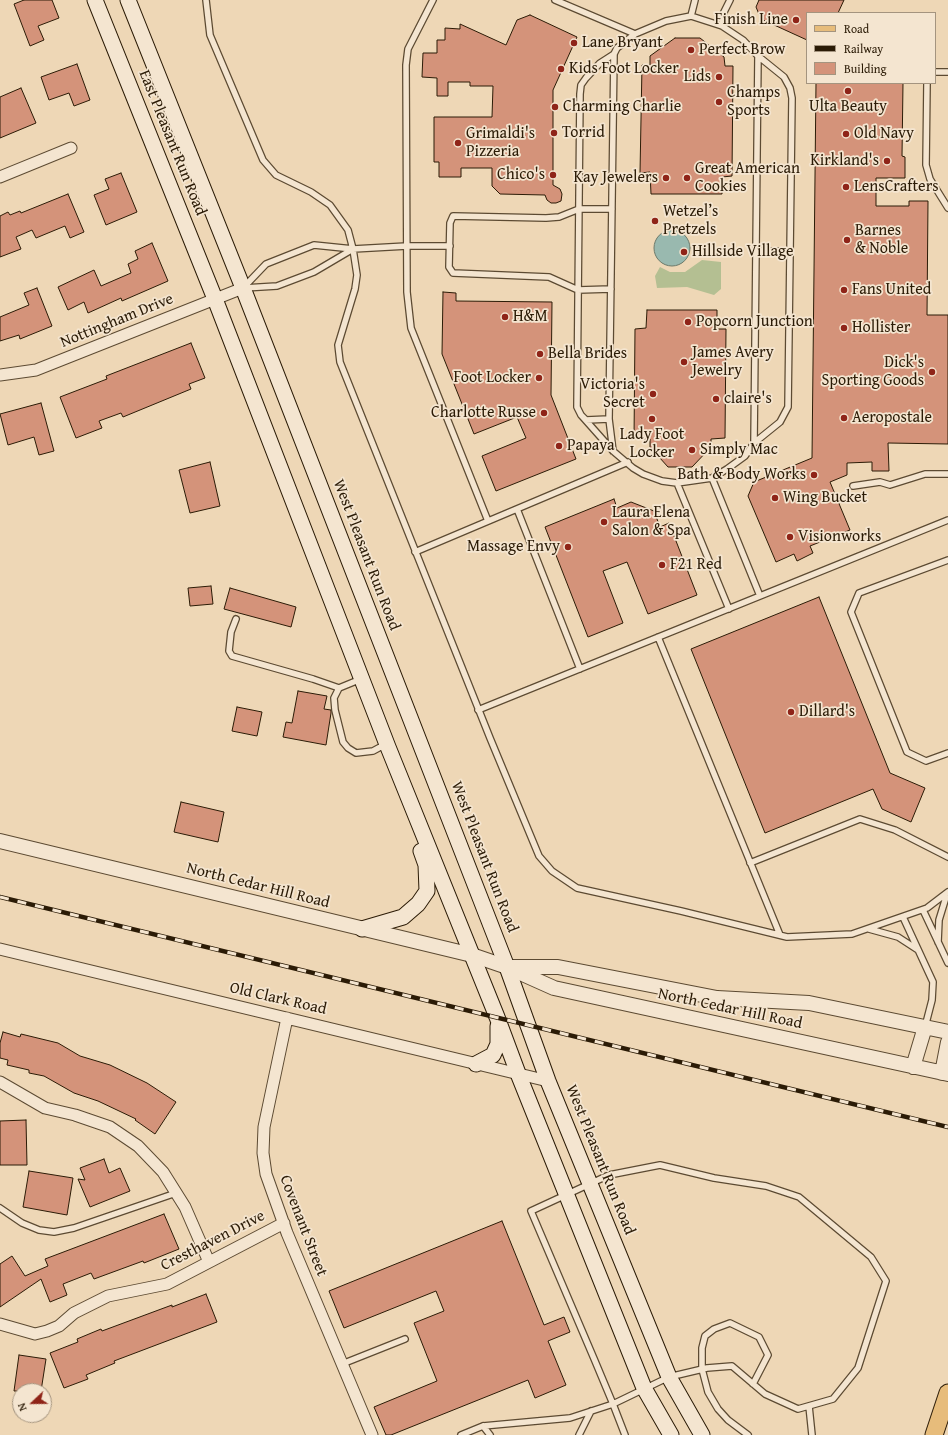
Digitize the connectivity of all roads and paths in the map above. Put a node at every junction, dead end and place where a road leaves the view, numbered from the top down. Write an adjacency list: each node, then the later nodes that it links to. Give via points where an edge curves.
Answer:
1 (95, 0): 29 (main road, East Pleasant Run Road)
2 (128, 0): 26 (main road, East Pleasant Run Road)
3 (206, 0): 23 (lane, via 210,35 262,160 276,174 330,205 348,230)
4 (433, 0): 21 (lane, via 408,49 406,65)
5 (555, 0): 10 (lane)
6 (695, 0): 8 (lane)
7 (730, 0): 9 (lane, via 722,16)
8 (691, 16): 9 (lane); 10 (lane, via 666,21)
9 (722, 26): 12 (lane, via 743,40)
10 (635, 34): 11 (lane, via 617,48)
11 (614, 54): 19 (lane, via 600,63 581,85); 20 (lane)
12 (758, 56): 24 (lane); 25 (lane, via 784,77 792,98)
13 (936, 72): 14 (lane)
14 (948, 72)
15 (927, 84): 18 (lane, via 926,165 930,179)
16 (71, 148): 17 (street)
17 (0, 177)
18 (948, 208)
19 (579, 209): 20 (lane); 22 (lane, via 559,217 546,218 453,216 450,223); 28 (lane)
20 (612, 209): 27 (lane)
21 (407, 246): 22 (lane); 23 (lane); 42 (lane, via 407,292 411,328)
22 (450, 246): 28 (lane, via 449,267 453,274 549,277)
23 (353, 249): 26 (lane, via 314,272 276,286); 26 (lane, via 314,245 266,264); 43 (lane, via 357,275 338,345 340,362)
24 (757, 251): 25 (lane); 33 (lane)
25 (790, 252): 33 (lane, via 788,407 780,422)
26 (243, 288): 29 (street, Nottingham Drive); 69 (main road, West Pleasant Run Road)
27 (611, 289): 28 (lane); 32 (lane)
28 (578, 290): 31 (lane, via 577,407)
29 (215, 299): 30 (street, Nottingham Drive, via 36,370); 50 (main road)
30 (0, 375)
31 (581, 415): 32 (lane, via 586,420); 34 (lane)
32 (609, 419): 34 (lane)
33 (754, 443): 37 (lane, via 745,456)
34 (614, 451): 35 (lane)
35 (628, 462): 38 (lane, via 643,474); 40 (lane)
36 (948, 474): 39 (lane, via 925,474 890,485 880,482)
37 (712, 478): 38 (lane); 45 (lane)
38 (677, 483): 46 (lane)
39 (853, 486)
40 (517, 509): 42 (lane); 49 (lane)
41 (948, 520): 45 (lane)
42 (488, 522): 43 (lane)
43 (415, 552): 52 (lane)
44 (948, 560): 54 (lane, via 859,593 851,612 907,752 926,760)
45 (760, 596): 46 (lane)
46 (729, 609): 48 (lane)
47 (236, 619): 51 (lane, via 230,632 229,651 232,656)
48 (658, 637): 49 (lane); 57 (lane)
49 (580, 669): 52 (lane)
50 (361, 679): 51 (lane); 53 (main road)
51 (339, 688): 53 (lane, via 334,698 335,710 343,742 348,748 356,753 373,751)
52 (478, 710): 63 (lane, via 539,856 552,871 577,888)
53 (387, 745): 61 (main road, via 426,865 427,891 418,904 403,917); 67 (main road)
54 (948, 753)
55 (0, 842): 61 (street, North Cedar Hill Road)
56 (948, 857): 57 (lane, via 895,830 860,819)
57 (750, 863): 63 (lane)
58 (948, 892): 59 (lane); 64 (lane, via 939,920)
59 (923, 910): 60 (lane); 64 (lane)
60 (903, 917): 62 (lane); 66 (lane)
61 (362, 929): 67 (street, North Cedar Hill Road)
62 (867, 929): 63 (lane, via 852,934 787,937); 66 (lane, via 898,938)
63 (780, 935)
64 (938, 946): 68 (lane)
65 (0, 949): 71 (street, Old Clark Road)
66 (920, 952): 72 (lane, via 932,982 932,1000)
67 (472, 956): 69 (street, North Cedar Hill Road); 70 (main road)
68 (948, 963)
69 (507, 967): 72 (street, North Cedar Hill Road, via 558,967 717,998 809,1003); 76 (street, North Cedar Hill Road, via 554,988); 79 (main road, West Pleasant Run Road)
70 (497, 1017): 75 (main road, via 498,1044 493,1055); 78 (main road)
71 (287, 1018): 75 (street, Old Clark Road); 85 (street, Covenant Street, via 264,1127 266,1174)
72 (925, 1027): 73 (street, North Cedar Hill Road); 76 (street)
73 (948, 1032)
74 (948, 1042): 77 (street)
75 (476, 1064): 78 (street, Old Clark Road)
76 (913, 1067): 77 (street, North Cedar Hill Road)
77 (945, 1074)
78 (519, 1076): 79 (street, Old Clark Road); 83 (main road)
79 (548, 1081): 81 (main road, West Pleasant Run Road)
80 (0, 1083): 82 (street, via 45,1108 110,1127 138,1146 163,1172)
81 (591, 1184): 83 (lane); 91 (main road, West Pleasant Run Road); 96 (lane, via 609,1175 660,1165 714,1178 766,1186 799,1197 871,1257 886,1281 858,1368 833,1399)
82 (176, 1193): 84 (lane, via 74,1228 54,1232 22,1224); 86 (street, via 185,1207)
83 (567, 1195): 93 (main road); 95 (lane, via 531,1211)
84 (0, 1208)
85 (284, 1223): 86 (street, Cresthaven Drive); 89 (street, Covenant Street)
86 (209, 1262): 87 (street, Cresthaven Drive, via 167,1284 108,1296 74,1313 59,1326 47,1331 35,1334)
87 (0, 1324)
88 (405, 1339): 89 (lane)
89 (342, 1364): 99 (street, Covenant Street)
90 (702, 1369): 91 (lane); 92 (lane, via 732,1366); 92 (lane, via 705,1336 714,1329 730,1323 759,1337 768,1355); 106 (lane, via 708,1392 718,1409)
91 (669, 1377): 93 (lane); 105 (main road, West Pleasant Run Road)
92 (753, 1384): 96 (lane, via 765,1394 798,1409)
93 (644, 1388): 95 (lane); 104 (main road)
94 (948, 1393): 108 (main road)
95 (613, 1404): 97 (lane); 103 (lane)
96 (809, 1406): 107 (lane)
97 (591, 1411): 98 (lane, via 570,1418); 102 (lane)
98 (483, 1426): 100 (lane); 101 (lane)
99 (372, 1435)
100 (461, 1435)
101 (490, 1435)
102 (580, 1435)
103 (625, 1435)
104 (671, 1435)
105 (702, 1435)
106 (748, 1435)
107 (812, 1435)
108 (934, 1435)

